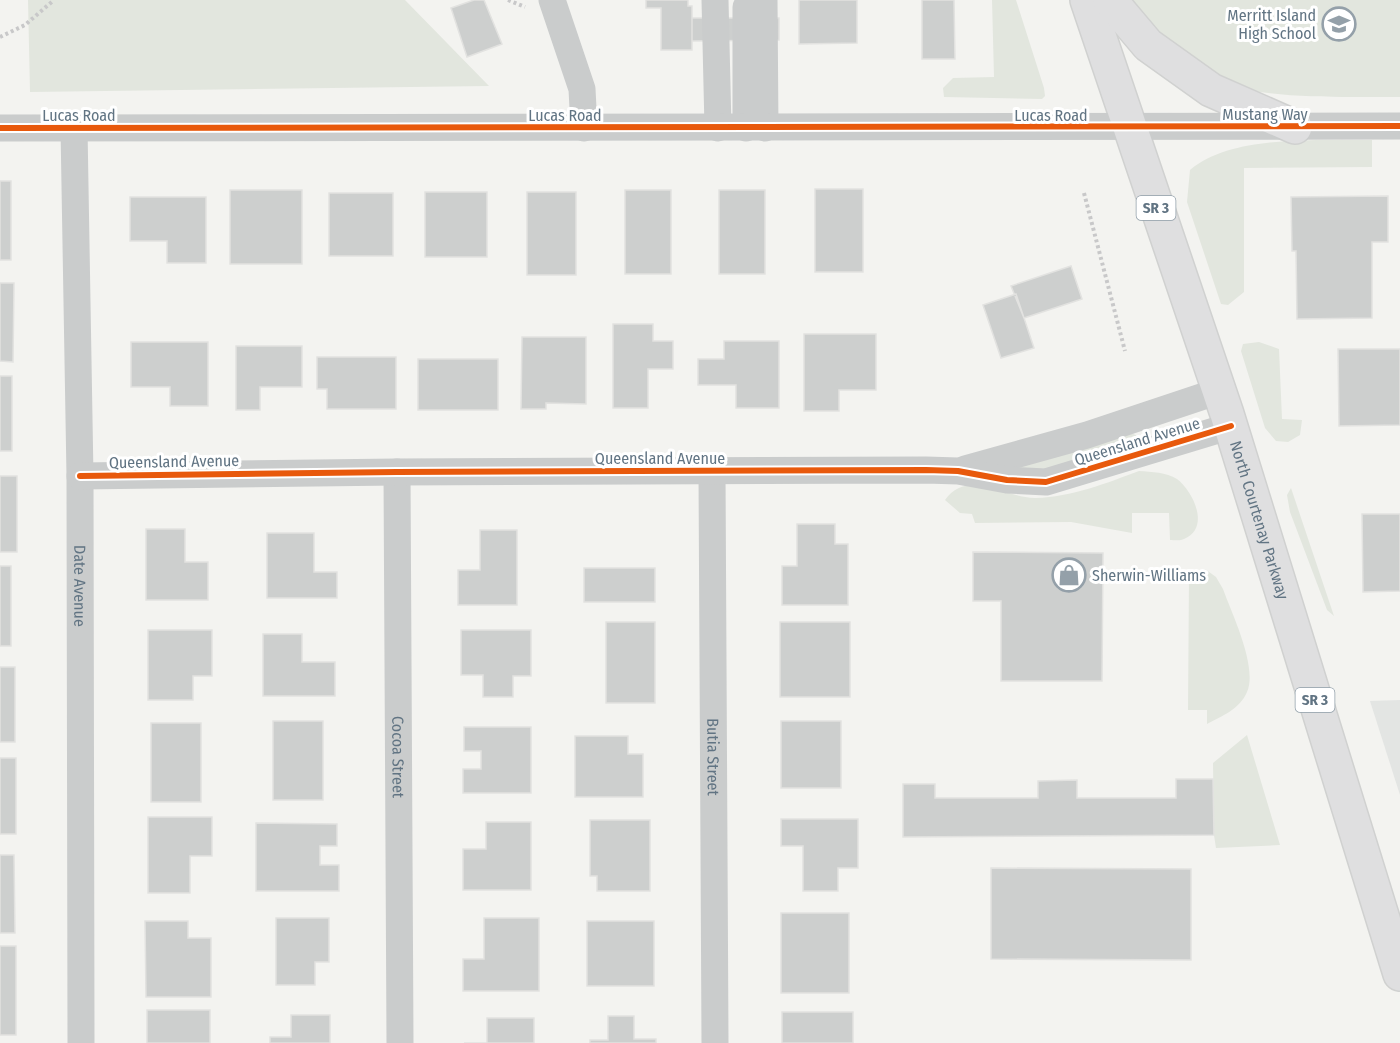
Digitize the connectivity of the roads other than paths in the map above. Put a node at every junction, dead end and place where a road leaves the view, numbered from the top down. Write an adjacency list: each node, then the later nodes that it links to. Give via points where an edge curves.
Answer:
1 (552, 0): 11 (street, via 582,89)
2 (716, 0): 12 (street)
3 (746, 0): 13 (street)
4 (764, 0): 13 (street)
5 (1087, 0): 14 (main road, North Courtenay Parkway / SR 3)
6 (1110, 0): 8 (main road, via 1148,45 1211,90)
7 (1400, 126): 8 (street, Mustang Way)
8 (1295, 127): 14 (street, Mustang Way)
9 (0, 128): 10 (street, Lucas Road)
10 (74, 128): 11 (street, Lucas Road); 20 (street, Date Avenue)
11 (584, 128): 12 (street, Lucas Road)
12 (717, 128): 13 (street, Lucas Road)
13 (756, 128): 14 (street, Lucas Road)
14 (1130, 128): 15 (main road, North Courtenay Parkway / SR 3)
15 (1219, 391): 16 (main road, North Courtenay Parkway / SR 3); 17 (street, via 1087,435)
16 (1231, 426): 17 (street, Queensland Avenue, via 1046,482); 21 (main road, North Courtenay Parkway / SR 3)
17 (958, 471): 19 (street, Queensland Avenue)
18 (397, 472): 19 (street, Queensland Avenue); 20 (street, Queensland Avenue); 23 (street, Cocoa Street)
19 (712, 472): 24 (street, Butia Street)
20 (80, 476): 22 (street, Date Avenue)
21 (1400, 974)
22 (81, 1043)
23 (400, 1043)
24 (716, 1043)

